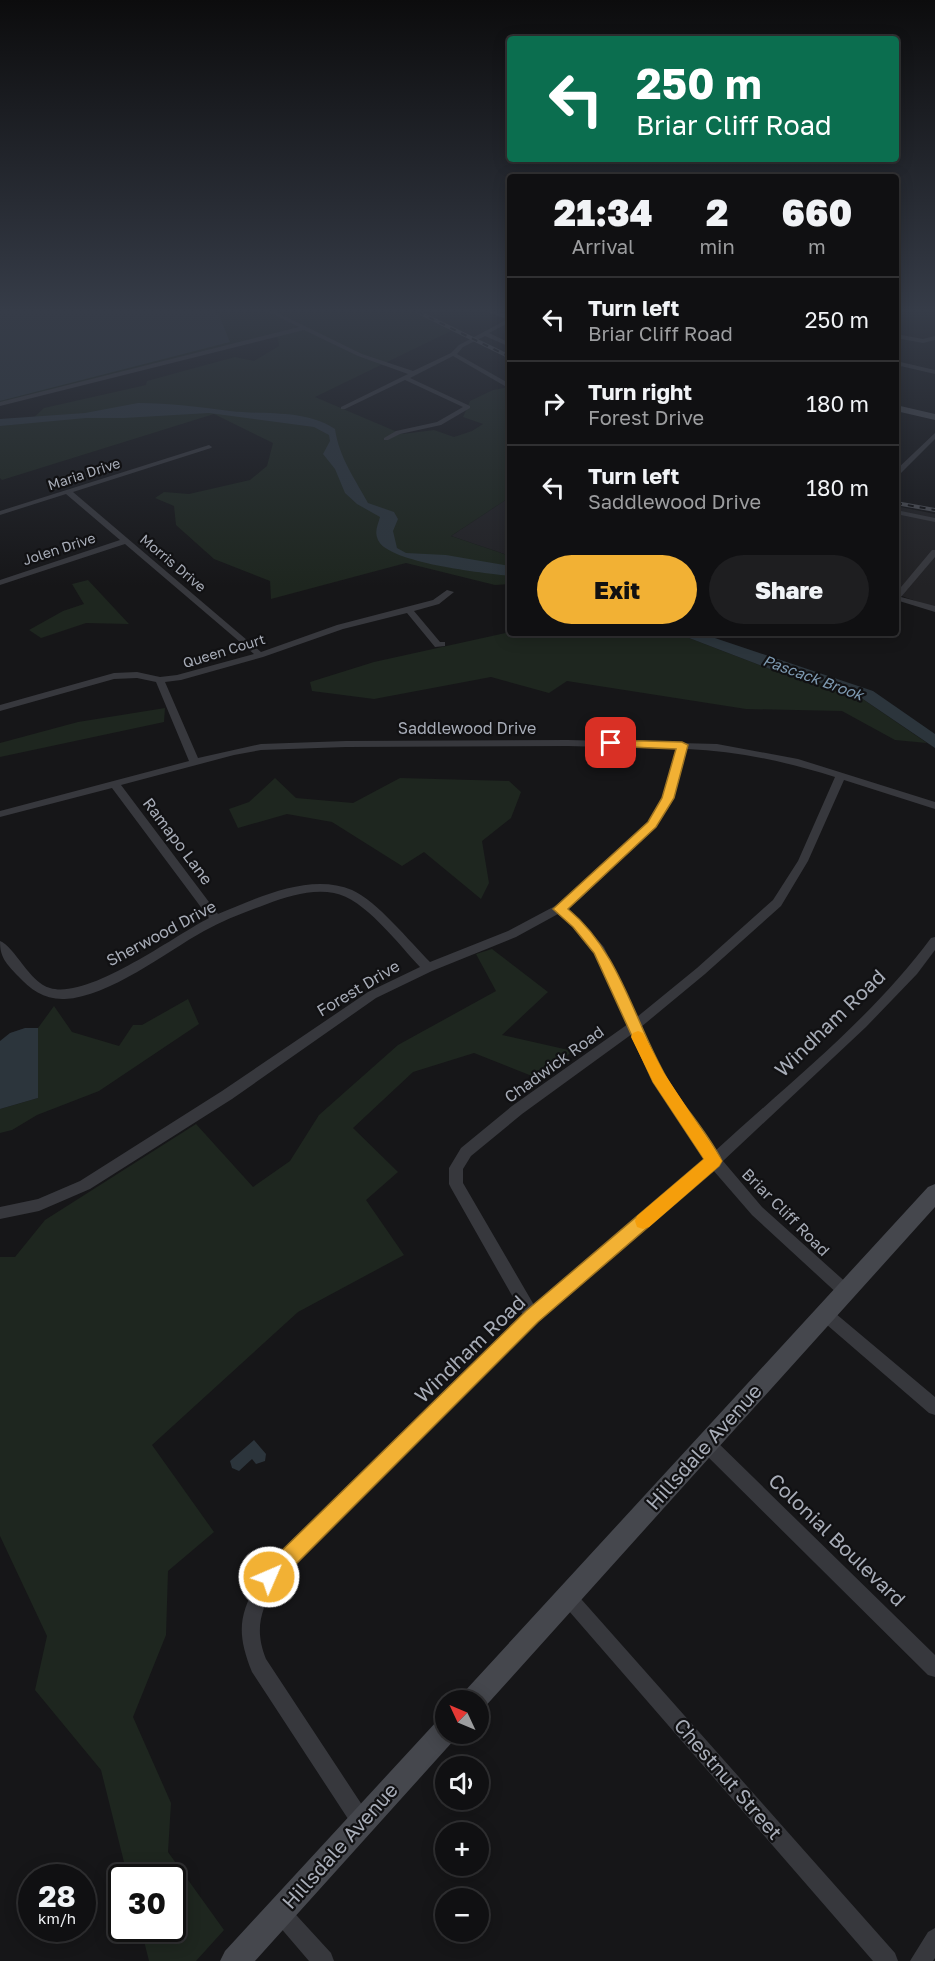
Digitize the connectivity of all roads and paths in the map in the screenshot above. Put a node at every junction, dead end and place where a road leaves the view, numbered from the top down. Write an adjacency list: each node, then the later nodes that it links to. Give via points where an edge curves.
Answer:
1 (352, 404): 3 (street)
2 (461, 404): 7 (street, via 468,407 435,425 398,432)
3 (343, 408)
4 (899, 409): 5 (street)
5 (935, 417)
6 (935, 435): 9 (street)
7 (386, 439)
8 (209, 447): 10 (street, Maria Drive)
9 (899, 470)
10 (68, 492): 11 (street, Maria Drive); 14 (street, Morris Drive)
11 (0, 513)
12 (899, 513): 13 (street)
13 (935, 520)
14 (126, 541): 16 (street, Jolen Drive); 23 (street, Morris Drive)
15 (935, 552): 18 (street)
16 (0, 583)
17 (450, 592): 21 (street, Queen Court, via 436,602)
18 (899, 594)
19 (899, 599): 20 (street)
20 (935, 609)
21 (409, 610): 22 (street, via 438,645); 23 (street, Queen Court, via 324,632)
22 (442, 644)
23 (260, 655): 24 (street, Queen Court)
24 (160, 680): 25 (street, Queen Court, via 114,676); 27 (street)
25 (0, 708)
26 (682, 745): 27 (street, Saddlewood Drive, via 292,745 250,748); 28 (street, Saddlewood Drive, via 766,754); 32 (street, Forest Drive, via 668,798 652,824)
27 (195, 762): 29 (street, Saddlewood Drive)
28 (841, 775): 30 (street, Saddlewood Drive); 37 (street, Chadwick Road, via 803,861 777,903)
29 (114, 783): 31 (street, Saddlewood Drive); 33 (street, Ramapo Lane)
30 (935, 806)
31 (0, 814)
32 (559, 909): 36 (street, Forest Drive, via 512,934); 37 (street, Briar Cliff Road, via 600,950)
33 (216, 919): 35 (street, Sherwood Drive, via 80,993 58,995 38,988); 36 (street, Sherwood Drive, via 297,890 339,890 360,900)
34 (935, 941): 38 (street, Windham Road, via 913,971 862,1024)
35 (0, 945)
36 (428, 968): 40 (street, Forest Drive, via 349,1010 227,1095 85,1185 39,1205)
37 (633, 1027): 38 (street, Briar Cliff Road, via 658,1077); 43 (street, Chadwick Road, via 517,1110 466,1152 456,1168 456,1184)
38 (714, 1161): 41 (street, Briar Cliff Road, via 765,1219); 43 (street, Windham Road)
39 (935, 1193): 41 (street, Hillsdale Avenue)
40 (0, 1213)
41 (844, 1291): 42 (street, Hillsdale Avenue)
42 (825, 1313): 44 (street); 45 (street, Hillsdale Avenue)
43 (532, 1317): 50 (street, Windham Road, via 269,1577 254,1606 250,1627 259,1665)
44 (935, 1407)
45 (707, 1444): 46 (street, Hillsdale Avenue); 47 (street, Colonial Boulevard)
46 (568, 1597): 48 (street, Hillsdale Avenue); 55 (street, Chestnut Street)
47 (935, 1668)
48 (483, 1690)
49 (435, 1742): 50 (street, Hillsdale Avenue)
50 (361, 1821): 51 (street, Hillsdale Avenue)
51 (280, 1912): 53 (street, Hillsdale Avenue); 54 (street)
52 (935, 1939): 56 (street)
53 (235, 1961)
54 (323, 1961)
55 (887, 1961)
56 (921, 1961)

